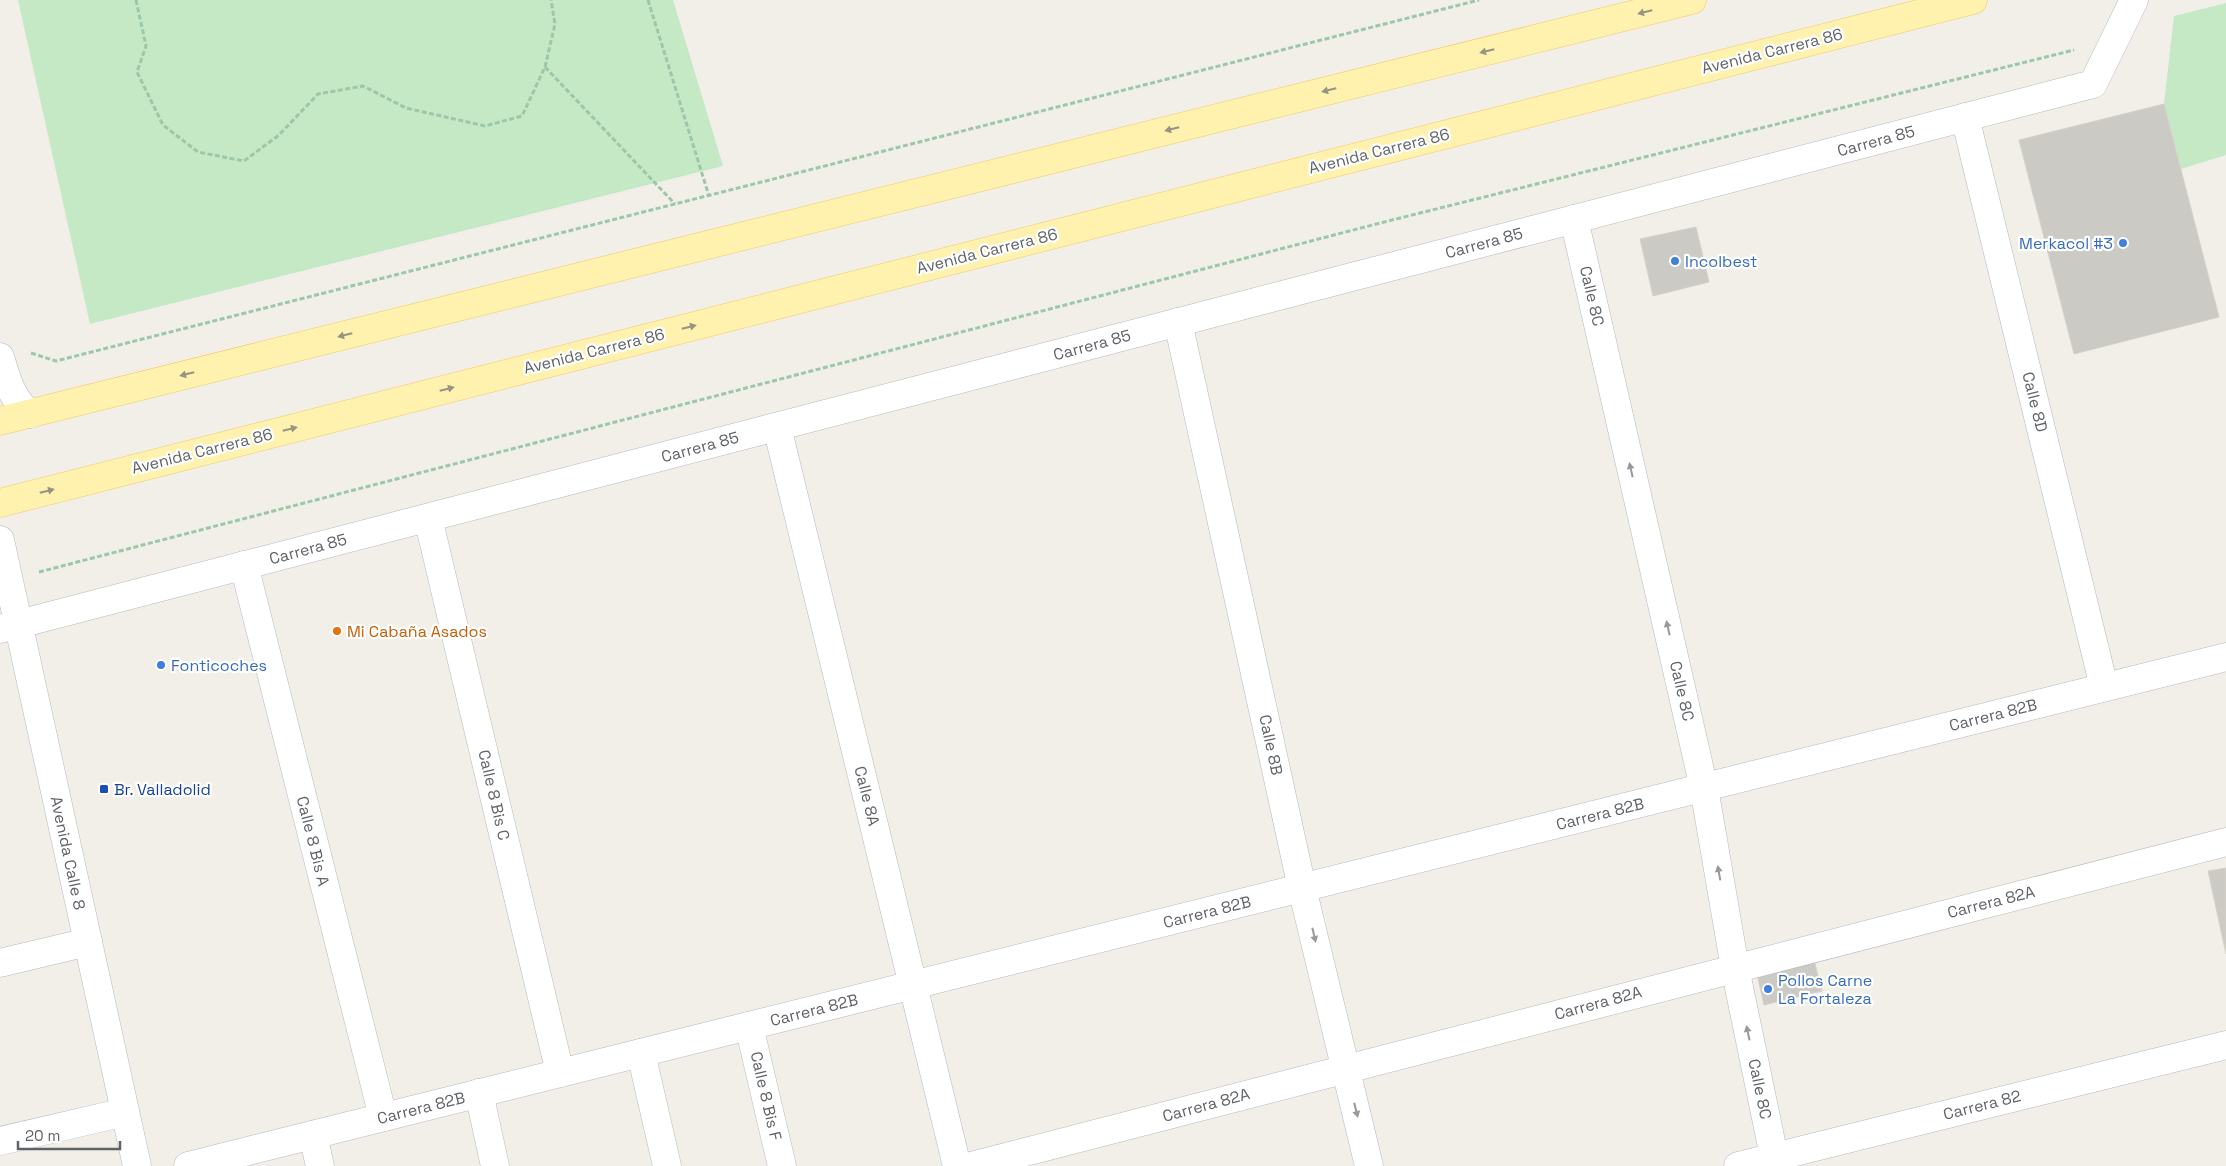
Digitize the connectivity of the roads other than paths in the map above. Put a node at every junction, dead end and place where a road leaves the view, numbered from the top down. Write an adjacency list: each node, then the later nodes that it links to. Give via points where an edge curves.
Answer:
1 (1692, 0): 8 (main road, one-way to 8)
2 (1973, 0): 11 (main road, Avenida Carrera 86, one-way to 2)
3 (2134, 0): 4 (street, Carrera 85, via 2092,84)
4 (1965, 117): 5 (street, Carrera 85); 17 (street, Calle 8D)
5 (1574, 219): 6 (street, Carrera 85); 18 (street, Calle 8C, one-way to 5)
6 (1178, 322): 10 (street, Carrera 85); 20 (street, Calle 8B)
7 (11, 354): 8 (street, via 10,391)
8 (30, 414): 9 (main road)
9 (0, 421)
10 (777, 427): 12 (street, Carrera 85); 24 (street, Calle 8A)
11 (0, 503)
12 (428, 518): 14 (street, Carrera 85); 29 (street, Calle 8 Bis C)
13 (0, 540): 15 (street, Avenida Calle 8, via 9,580)
14 (244, 565): 15 (street, Carrera 85); 32 (street, Calle 8 Bis A)
15 (9, 627): 21 (street, Avenida Calle 8)
16 (2226, 657): 17 (street, Carrera 82B)
17 (2104, 688): 18 (street, Carrera 82B)
18 (1704, 788): 20 (street, Carrera 82B); 23 (street, Calle 8C, one-way to 18)
19 (2226, 842): 23 (street, Carrera 82A)
20 (1302, 888): 24 (street, Carrera 82B); 28 (street, Calle 8B, one-way to 28)
21 (88, 942): 22 (street); 31 (street, Avenida Calle 8)
22 (0, 963)
23 (1735, 968): 28 (street, Carrera 82A); 35 (street, Calle 8C, one-way to 23)
24 (914, 985): 25 (street, Carrera 82B); 42 (street, Calle 8A)
25 (749, 1026): 27 (street, Carrera 82B); 41 (street, Calle 8 Bis F)
26 (2226, 1045): 35 (street, Carrera 82)
27 (641, 1053): 29 (street, Carrera 82B); 40 (street)
28 (1346, 1069): 43 (street, Carrera 82A); 44 (street, Calle 8B, one-way to 44)
29 (560, 1073): 30 (street, Carrera 82B)
30 (479, 1093): 32 (street, Carrera 82B); 39 (street)
31 (125, 1112): 34 (street); 36 (street, Avenida Calle 8)
32 (383, 1117): 33 (street, Carrera 82B)
33 (313, 1135): 37 (street, Carrera 82B); 38 (street)
34 (0, 1141)
35 (1775, 1162): 45 (street, Carrera 82)
36 (137, 1166)
37 (190, 1166)
38 (320, 1166)
39 (494, 1166)
40 (667, 1166)
41 (782, 1166)
42 (957, 1166)
43 (971, 1166)
44 (1369, 1166)
45 (1738, 1166)

